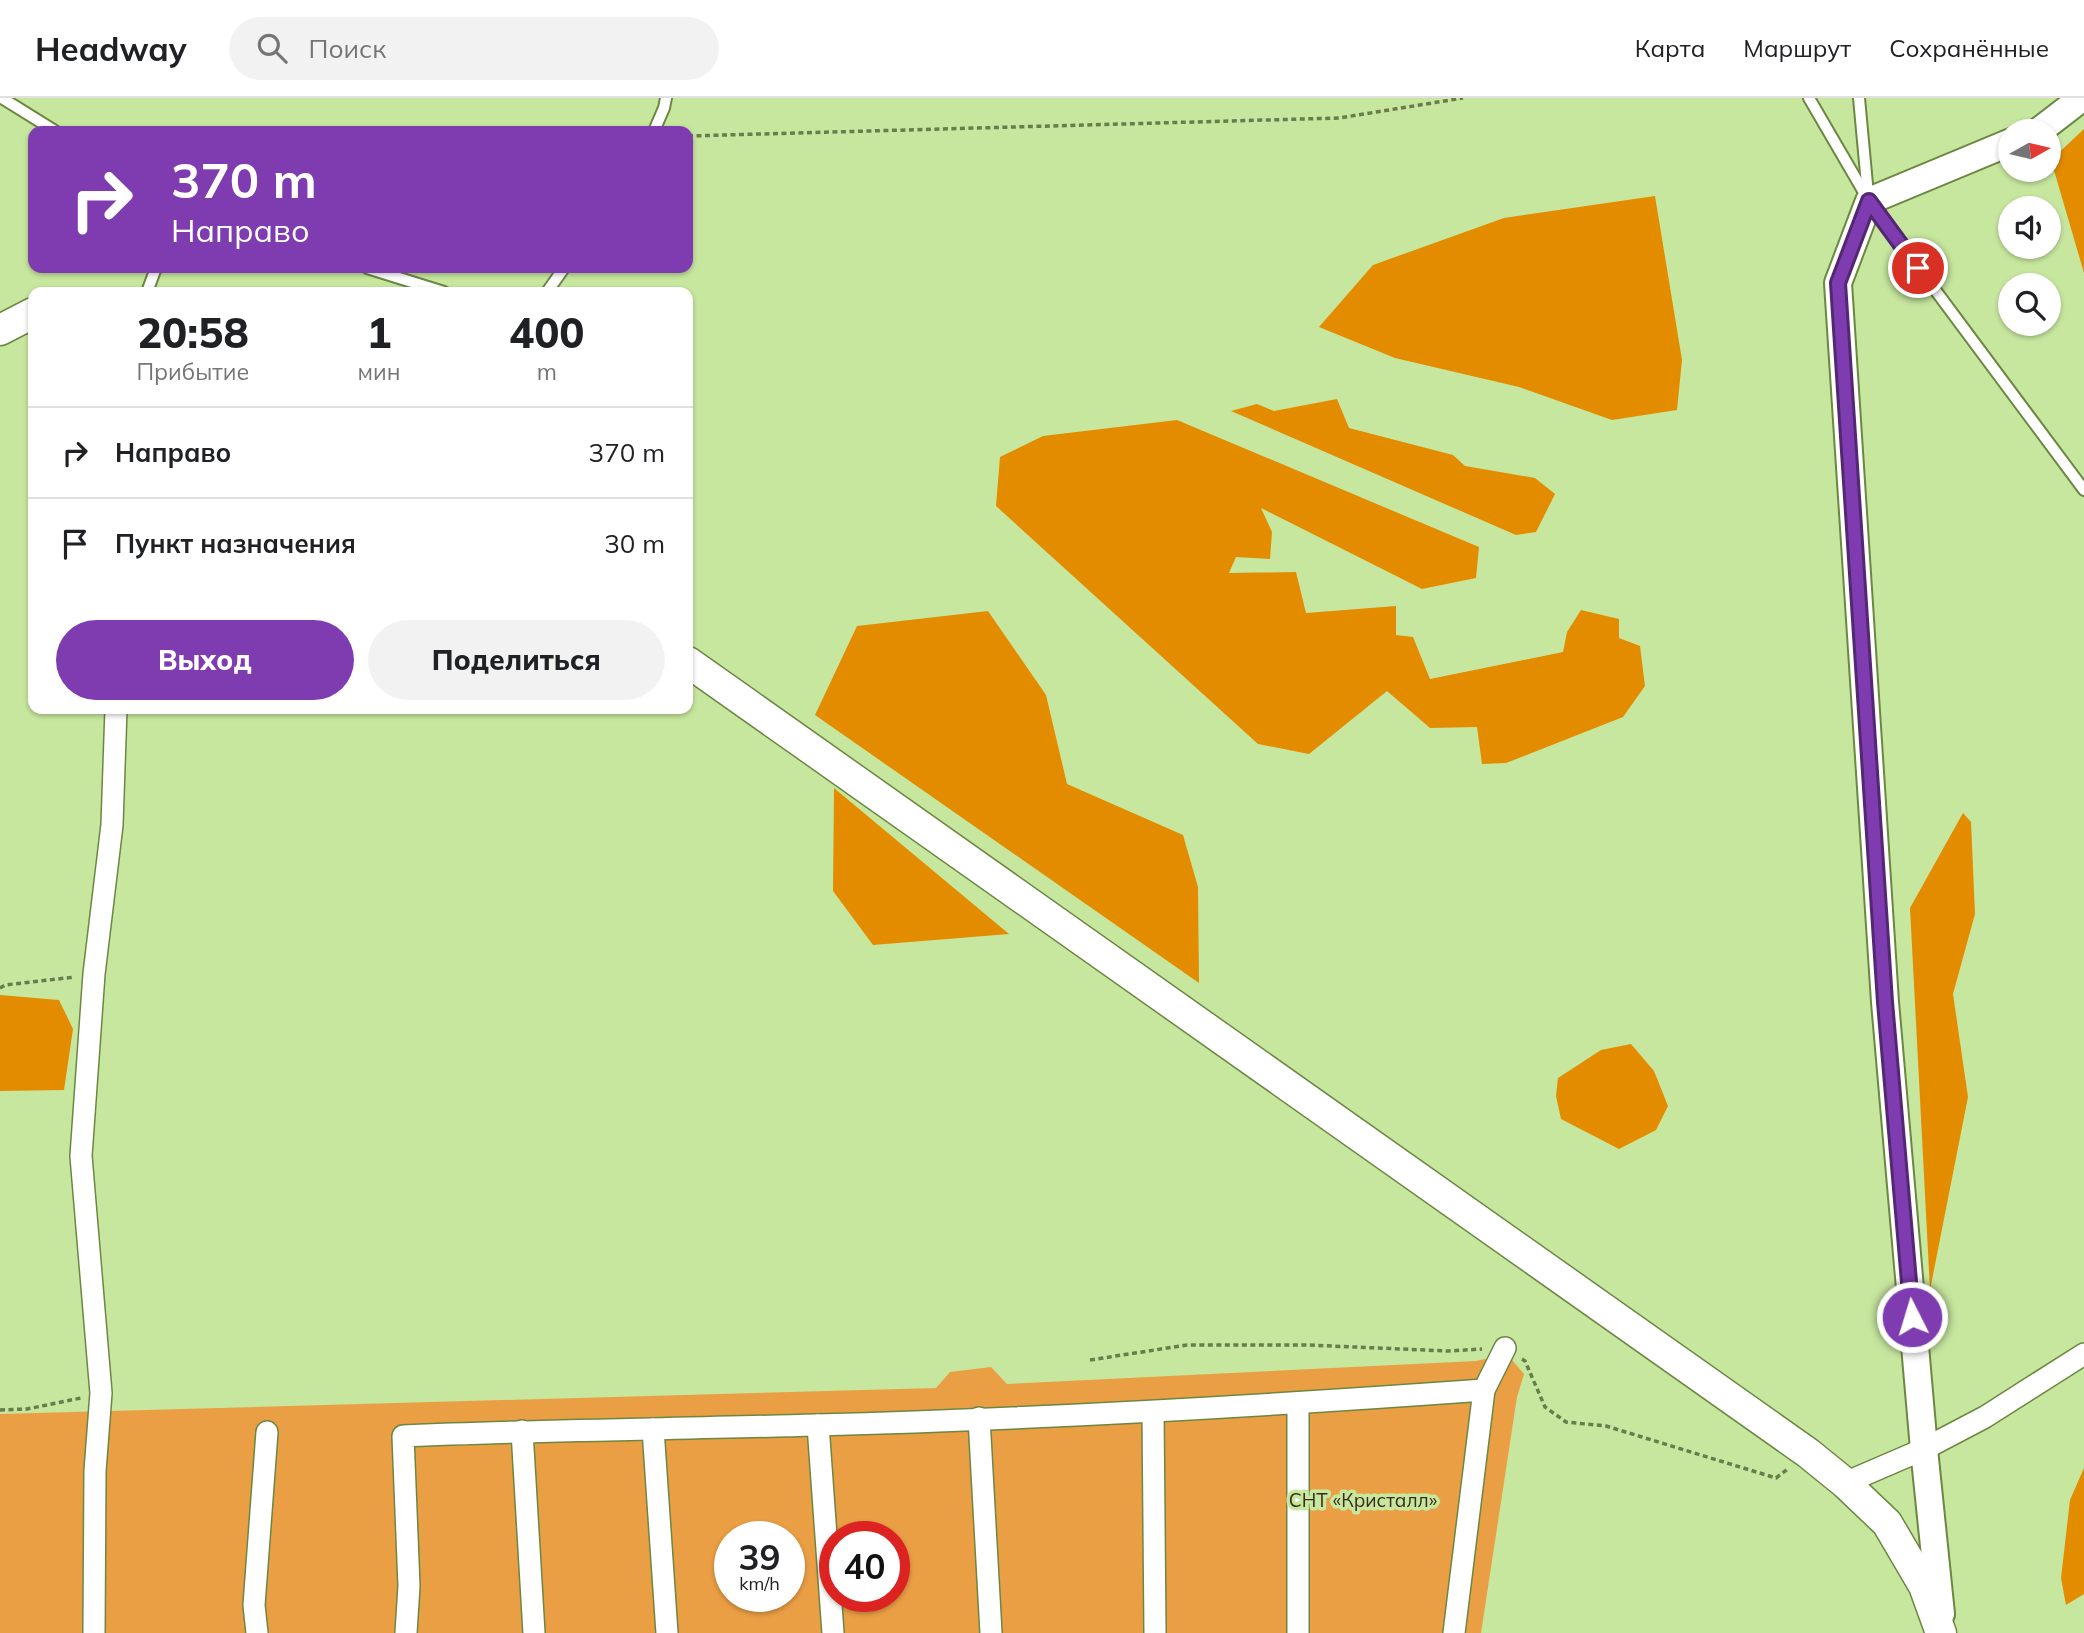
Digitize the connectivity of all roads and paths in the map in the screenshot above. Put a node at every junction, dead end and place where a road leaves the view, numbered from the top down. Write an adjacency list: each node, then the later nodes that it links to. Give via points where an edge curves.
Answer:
1 (2, 98): 8 (lane)
2 (666, 98): 9 (lane)
3 (1464, 98): 10 (path, via 1339,118)
4 (1810, 98): 12 (lane)
5 (1859, 98): 12 (lane)
6 (2082, 98): 7 (street)
7 (2056, 119)
8 (47, 126)
9 (655, 126)
10 (693, 136)
11 (1998, 147): 12 (street)
12 (1869, 201): 17 (lane); 34 (street, via 1838,283 1885,1002)
13 (383, 273): 14 (lane)
14 (428, 287)
15 (28, 316): 16 (main road)
16 (0, 330)
17 (2084, 490)
18 (693, 666): 35 (main road)
19 (116, 714): 20 (street, via 112,825)
20 (94, 974): 21 (path); 25 (street, via 81,1156)
21 (0, 988)
22 (1505, 1349): 24 (street)
23 (2084, 1354): 34 (street, via 1985,1418)
24 (1485, 1390): 26 (street); 45 (street)
25 (101, 1393): 27 (path); 36 (street, via 95,1471)
26 (1298, 1403): 28 (street); 44 (street)
27 (0, 1410)
28 (1153, 1412): 29 (street); 43 (street)
29 (979, 1418): 30 (street); 42 (street)
30 (818, 1425): 31 (street); 41 (street)
31 (653, 1429): 32 (street); 40 (street)
32 (522, 1431): 38 (street, via 403,1436 409,1586); 39 (street)
33 (267, 1432): 37 (street, via 254,1605)
34 (1924, 1449): 35 (street); 46 (street)
35 (1845, 1483): 46 (main road, via 1887,1523 1924,1586)
36 (94, 1633)
37 (257, 1633)
38 (406, 1633)
39 (534, 1633)
40 (667, 1633)
41 (834, 1633)
42 (991, 1633)
43 (1154, 1633)
44 (1298, 1633)
45 (1454, 1633)
46 (1942, 1633)

